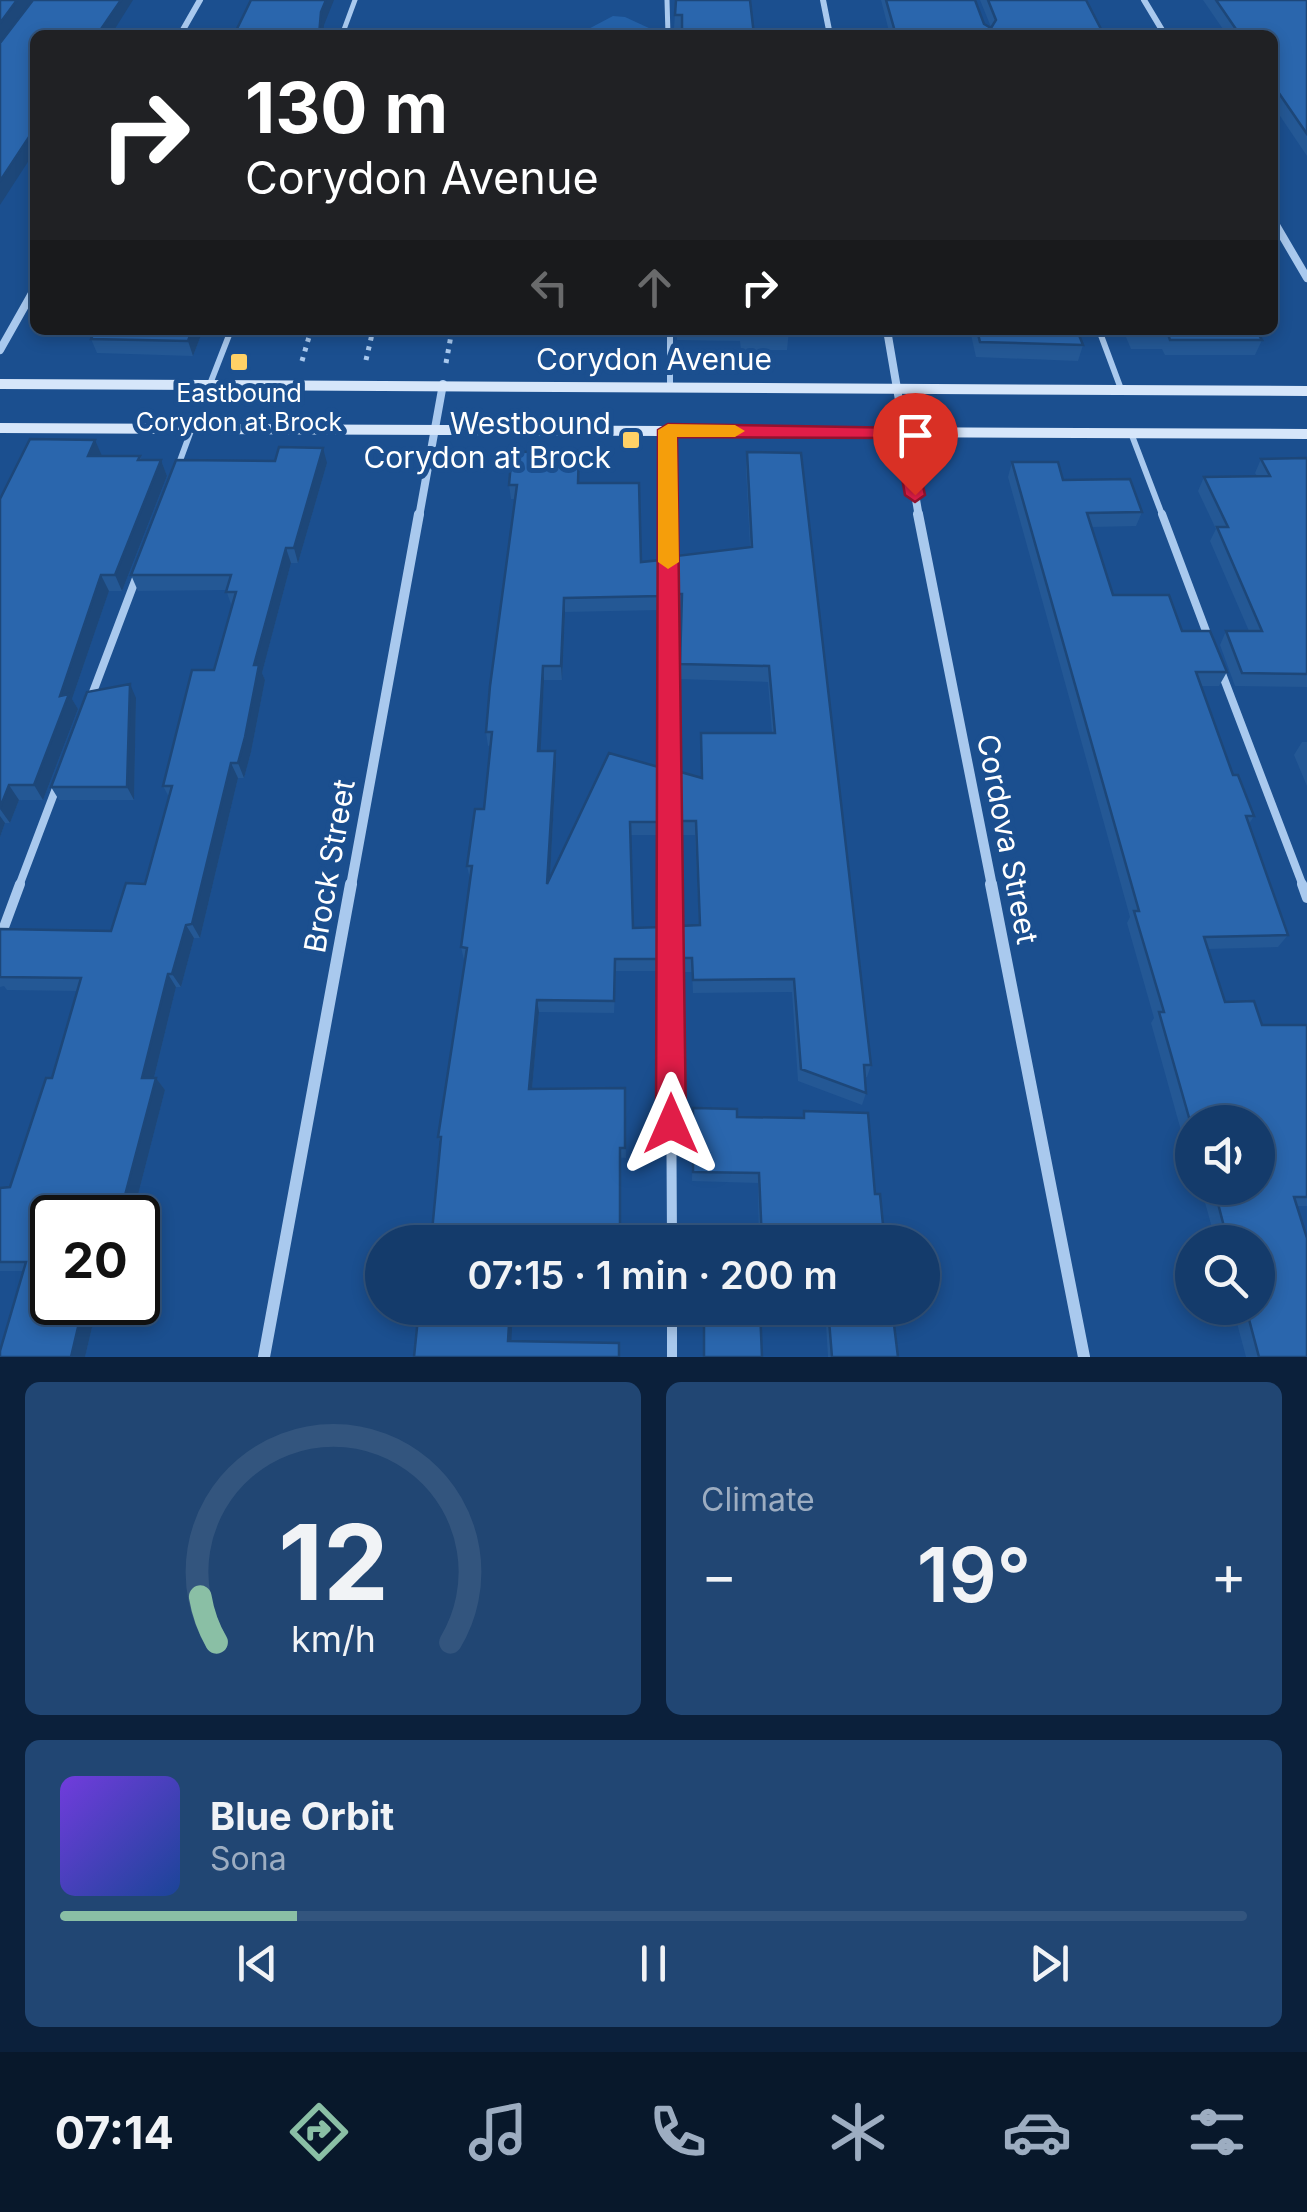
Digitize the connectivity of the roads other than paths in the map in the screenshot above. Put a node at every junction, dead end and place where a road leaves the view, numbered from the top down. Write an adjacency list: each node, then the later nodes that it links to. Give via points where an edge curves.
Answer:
1 (200, 0): 6 (street)
2 (355, 0): 7 (lane)
3 (667, 0): 8 (lane)
4 (823, 0): 9 (street)
5 (1144, 0): 10 (street)
6 (183, 30)
7 (344, 30)
8 (668, 30)
9 (829, 30)
10 (1162, 30)
11 (1278, 230): 12 (street)
12 (1307, 278)
13 (30, 297): 18 (street)
14 (228, 335): 20 (lane)
15 (670, 335): 22 (lane)
16 (888, 335): 23 (street, Cordova Street)
17 (1101, 335): 24 (lane)
18 (0, 350)
19 (0, 384): 20 (main road, Corydon Avenue)
20 (210, 384): 21 (main road, Corydon Avenue)
21 (443, 384): 22 (main road, Corydon Avenue); 28 (street, Brock Street)
22 (670, 387): 23 (main road, Corydon Avenue)
23 (899, 388): 24 (main road, Corydon Avenue); 30 (street, Cordova Street)
24 (1121, 389): 25 (main road, Corydon Avenue)
25 (1307, 391)
26 (0, 428): 27 (main road)
27 (192, 428): 28 (main road); 33 (lane)
28 (435, 429): 29 (main road); 43 (street, Brock Street)
29 (668, 430): 30 (main road); 41 (lane)
30 (903, 432): 31 (main road); 45 (street, Cordova Street)
31 (1131, 433): 32 (main road); 35 (lane)
32 (1307, 434)
33 (176, 471)
34 (141, 564): 37 (lane)
35 (1210, 643)
36 (1217, 661): 39 (lane)
37 (84, 714)
38 (64, 770): 40 (lane)
39 (1307, 898)
40 (0, 938)
41 (672, 1225)
42 (672, 1325): 44 (lane)
43 (264, 1357)
44 (672, 1357)
45 (1084, 1357)

